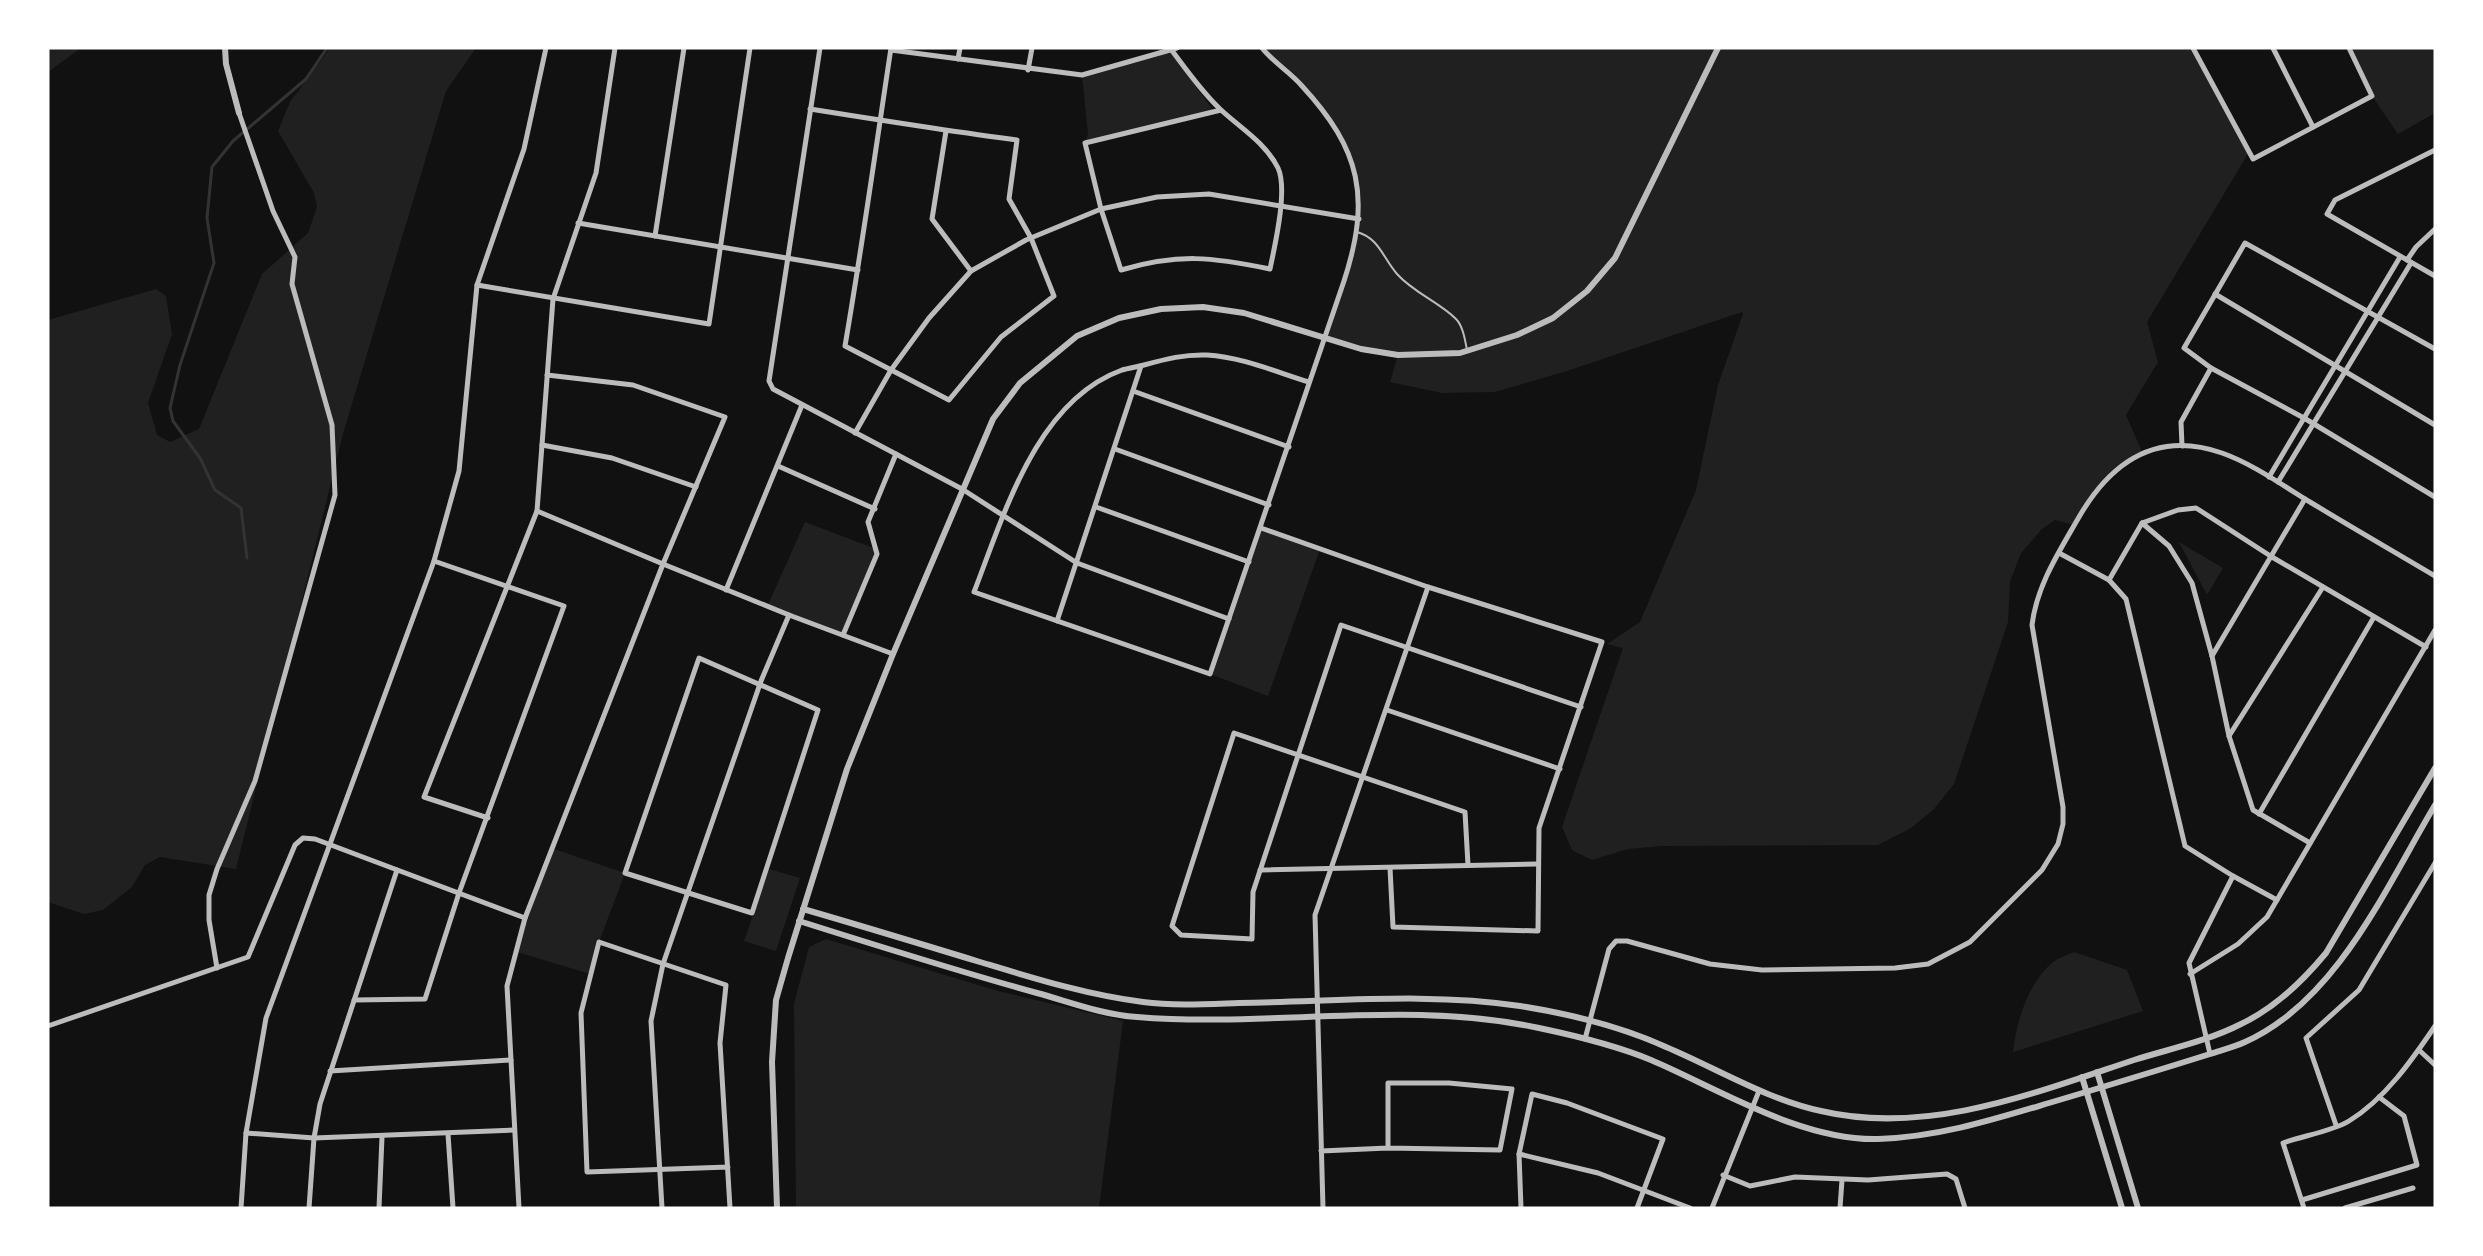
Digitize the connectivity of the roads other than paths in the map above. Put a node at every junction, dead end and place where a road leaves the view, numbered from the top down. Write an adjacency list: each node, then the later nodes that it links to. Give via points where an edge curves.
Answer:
1 (225, 48): 20 (street)
2 (546, 48): 39 (street, via 524,149)
3 (615, 48): 28 (street, via 596,173)
4 (684, 48): 31 (street)
5 (750, 48): 33 (street)
6 (820, 48): 18 (street)
7 (960, 48): 16 (street)
8 (1032, 48): 17 (street)
9 (1262, 48): 27 (street, via 1301,84 1346,142 1358,183)
10 (1718, 48): 46 (street, via 1615,258 1587,291 1554,318)
11 (2193, 48): 22 (street, via 2253,159)
12 (2273, 48): 22 (street)
13 (2349, 48): 22 (street, via 2372,96)
14 (891, 49): 16 (street); 21 (street)
15 (1173, 49): 17 (street, via 1082,75); 19 (street, via 1194,83)
16 (958, 59): 17 (street)
17 (1028, 70)
18 (810, 109): 21 (street); 34 (street)
19 (1221, 110): 25 (street, via 1248,130 1279,169); 26 (street, via 1085,143)
20 (239, 113): 129 (street, via 273,211 295,257 292,284 332,425 334,495 255,781 209,895)
21 (880, 120): 23 (street); 36 (street)
22 (2313, 127)
23 (946, 131): 32 (street, via 1017,140 1010,199); 37 (street, via 932,219)
24 (2435, 150): 35 (street, via 2335,201 2327,214)
25 (1281, 208): 26 (street, via 1209,194 1157,197); 26 (street, via 1270,269 1225,260 1182,258 1121,270); 27 (street)
26 (1101, 209): 32 (street)
27 (1359, 219): 30 (street)
28 (578, 223): 31 (street); 41 (street)
29 (2435, 229): 35 (street)
30 (1357, 232): 44 (street); 46 (lane, via 1375,241 1409,286 1458,321)
31 (655, 236): 33 (street)
32 (1030, 238): 37 (street); 50 (street, via 1054,296 1001,337 948,400)
33 (722, 247): 34 (street); 41 (street, via 709,324)
34 (788, 258): 36 (street); 55 (street, via 769,381 773,389)
35 (2406, 260): 38 (street); 42 (street); 43 (street)
36 (858, 270): 50 (street, via 845,346)
37 (971, 272): 50 (street, via 929,318)
38 (2435, 276)
39 (477, 285): 41 (street); 81 (street, via 459,471)
40 (2215, 294): 42 (street, via 2245,243); 47 (street); 49 (street, via 2184,348)
41 (553, 299): 52 (street)
42 (2368, 310): 43 (street); 47 (street)
43 (2378, 316): 45 (street); 51 (street)
44 (1325, 338): 46 (street, via 1398,355); 53 (street); 69 (street, via 1285,324 1203,307 1161,309 1098,326 1052,354 1020,383 993,419)
45 (2435, 349)
46 (1467, 351)
47 (2335, 365): 51 (street); 56 (street)
48 (1141, 366): 53 (street, via 1174,356 1208,355); 54 (street); 76 (street, via 1098,382 1057,418 1035,449)
49 (2211, 368): 56 (street); 61 (street, via 2181,422)
50 (891, 370): 59 (street)
51 (2345, 371): 57 (street); 58 (street)
52 (547, 375): 60 (street); 68 (street, via 633,385 726,417)
53 (1309, 382): 62 (street)
54 (1133, 391): 62 (street); 63 (street)
55 (802, 405): 59 (street); 65 (street)
56 (2304, 418): 57 (street); 66 (street)
57 (2313, 424): 67 (street); 70 (street)
58 (2435, 425)
59 (855, 433): 64 (street)
60 (542, 445): 68 (street, via 612,458); 75 (street)
61 (2182, 446): 66 (street, via 2223,453); 79 (street, via 2143,454 2110,474 2095,490)
62 (1289, 447): 72 (street)
63 (1115, 449): 72 (street); 73 (street)
64 (896, 454): 69 (street); 74 (street)
65 (778, 466): 74 (street); 90 (street)
66 (2269, 477): 67 (street)
67 (2277, 482): 71 (street)
68 (696, 487): 84 (street)
69 (963, 489): 76 (street); 99 (street)
70 (2435, 497)
71 (2306, 499): 80 (street); 85 (street)
72 (1269, 505): 78 (street)
73 (1096, 507): 82 (street); 83 (street)
74 (874, 509): 96 (street, via 868,522 877,554)
75 (537, 511): 84 (street); 87 (street)
76 (1004, 515): 83 (street); 94 (street, via 974,592)
77 (2142, 524): 80 (street, via 2178,510 2196,508); 86 (street); 100 (street, via 2169,546 2192,583)
78 (1261, 528): 82 (street); 88 (street)
79 (2059, 553): 86 (street); 134 (street, via 2037,596 2032,625 2063,824 2058,844 2042,870 1981,932 1928,964 1785,971 1710,964 1616,941 1609,949)
80 (2272, 556): 89 (street); 100 (street)
81 (434, 561): 87 (street); 113 (street)
82 (1249, 562): 93 (street)
83 (1077, 563): 93 (street); 94 (street)
84 (663, 564): 90 (street); 126 (street)
85 (2435, 576)
86 (2109, 580): 121 (street, via 2126,599 2133,621 2185,846)
87 (506, 586): 111 (street, via 564,606); 111 (street, via 424,797)
88 (1428, 587): 97 (street); 102 (street, via 1602,642)
89 (2323, 588): 92 (street); 104 (street)
90 (726, 590): 91 (street)
91 (789, 615): 96 (street); 101 (street)
92 (2374, 617): 98 (street); 110 (street)
93 (1229, 619): 94 (street, via 1210,674)
94 (1057, 621)
95 (2435, 630): 98 (street)
96 (843, 635): 99 (street)
97 (1407, 647): 102 (street); 103 (street); 105 (street, via 1341,625)
98 (2426, 647): 112 (street)
99 (893, 654): 125 (street, via 847,769)
100 (2212, 656): 104 (street)
101 (760, 684): 123 (street); 123 (street, via 818,710 752,913); 123 (street, via 699,658 625,873)
102 (1581, 707): 107 (street)
103 (1387, 710): 107 (street); 108 (street)
104 (2229, 736): 110 (street, via 2253,810)
105 (1298, 755): 108 (street); 120 (street); 120 (street, via 1234,733 1172,926 1181,935 1252,939 1253,892)
106 (2435, 768): 137 (street, via 2326,953 2282,998 2240,1025)
107 (1560, 769): 114 (street, via 1539,828)
108 (1362, 776): 116 (street, via 1465,812); 118 (street)
109 (2435, 805): 140 (street, via 2338,964 2312,995 2246,1042)
110 (2259, 814): 112 (street)
111 (488, 818): 122 (street)
112 (2310, 843): 124 (street)
113 (329, 845): 119 (street); 129 (street, via 303,838 295,845 248,957); 153 (street, via 266,1018)
114 (1537, 864): 116 (street); 117 (street, via 1538,931 1393,927)
115 (2435, 864): 151 (street, via 2359,990 2306,1038)
116 (1468, 865): 117 (street)
117 (1390, 868): 118 (street)
118 (1330, 869): 120 (street); 132 (street, via 1315,915)
119 (397, 870): 122 (street); 131 (street)
120 (1260, 870)
121 (2233, 876): 124 (street); 130 (street, via 2189,963)
122 (459, 893): 126 (street); 131 (street, via 425,999)
123 (687, 893): 128 (street)
124 (2277, 900): 130 (street, via 2267,917 2238,944)
125 (803, 909): 127 (street); 132 (street, via 1092,993 1146,1002)
126 (525, 918): 141 (street, via 507,986)
127 (799, 921): 133 (street, via 1124,1016 1218,1021); 174 (street, via 776,1000 772,1062)
128 (663, 964): 160 (street, via 726,985 720,1043); 161 (street, via 651,1021); 161 (street, via 599,942 581,1013 587,1172)
129 (217, 968): 135 (street)
130 (2190, 974): 137 (street)
131 (354, 1000): 143 (street)
132 (1317, 1002): 133 (street); 134 (street, via 1467,1000)
133 (1317, 1017): 138 (street, via 1473,1018); 158 (street)
134 (1590, 1020): 138 (street); 147 (street, via 1662,1045)
135 (48, 1026)
136 (2435, 1026): 139 (street)
137 (2207, 1036): 140 (street); 144 (street)
138 (1585, 1038): 150 (street, via 1649,1059)
139 (2419, 1050): 142 (street); 149 (street)
140 (2210, 1054): 146 (street)
141 (511, 1060): 143 (street); 152 (street)
142 (2435, 1065)
143 (330, 1071): 156 (street)
144 (2097, 1072): 145 (street); 146 (street)
145 (2082, 1077): 147 (street, via 1952,1113 1917,1118 1823,1112); 148 (street)
146 (2101, 1087): 148 (street); 183 (street)
147 (1759, 1091): 150 (street)
148 (2086, 1092): 150 (street, via 1949,1132 1873,1139 1807,1126); 182 (street)
149 (2379, 1097): 151 (street, via 2348,1122); 166 (street, via 2404,1116 2417,1166)
150 (1752, 1107): 162 (street)
151 (2336, 1125): 166 (street, via 2283,1143)
152 (514, 1131): 154 (street); 171 (street)
153 (246, 1133): 156 (street); 167 (street)
154 (448, 1134): 155 (street); 170 (street)
155 (382, 1137): 156 (street); 169 (street)
156 (314, 1138): 168 (street)
157 (1389, 1148): 157 (street, via 1500,1150 1512,1089 1388,1083); 158 (street)
158 (1321, 1151): 175 (street)
159 (1519, 1154): 165 (street, via 1598,1173); 165 (street, via 1532,1094 1567,1103 1663,1139); 176 (street)
160 (728, 1167): 161 (street); 173 (street)
161 (660, 1169): 172 (street)
162 (1723, 1175): 163 (street, via 1750,1186 1795,1177); 179 (street)
163 (1842, 1179): 180 (street); 181 (street, via 1947,1174 1956,1179)
164 (2413, 1188): 185 (street)
165 (1644, 1190): 177 (street); 178 (street)
166 (2302, 1200): 184 (street)
167 (241, 1208)
168 (309, 1208)
169 (379, 1208)
170 (453, 1208)
171 (519, 1208)
172 (662, 1208)
173 (730, 1208)
174 (777, 1208)
175 (1323, 1208)
176 (1521, 1208)
177 (1636, 1208)
178 (1690, 1208)
179 (1712, 1208)
180 (1840, 1208)
181 (1965, 1208)
182 (2122, 1208)
183 (2138, 1208)
184 (2304, 1208)
185 (2345, 1208)

